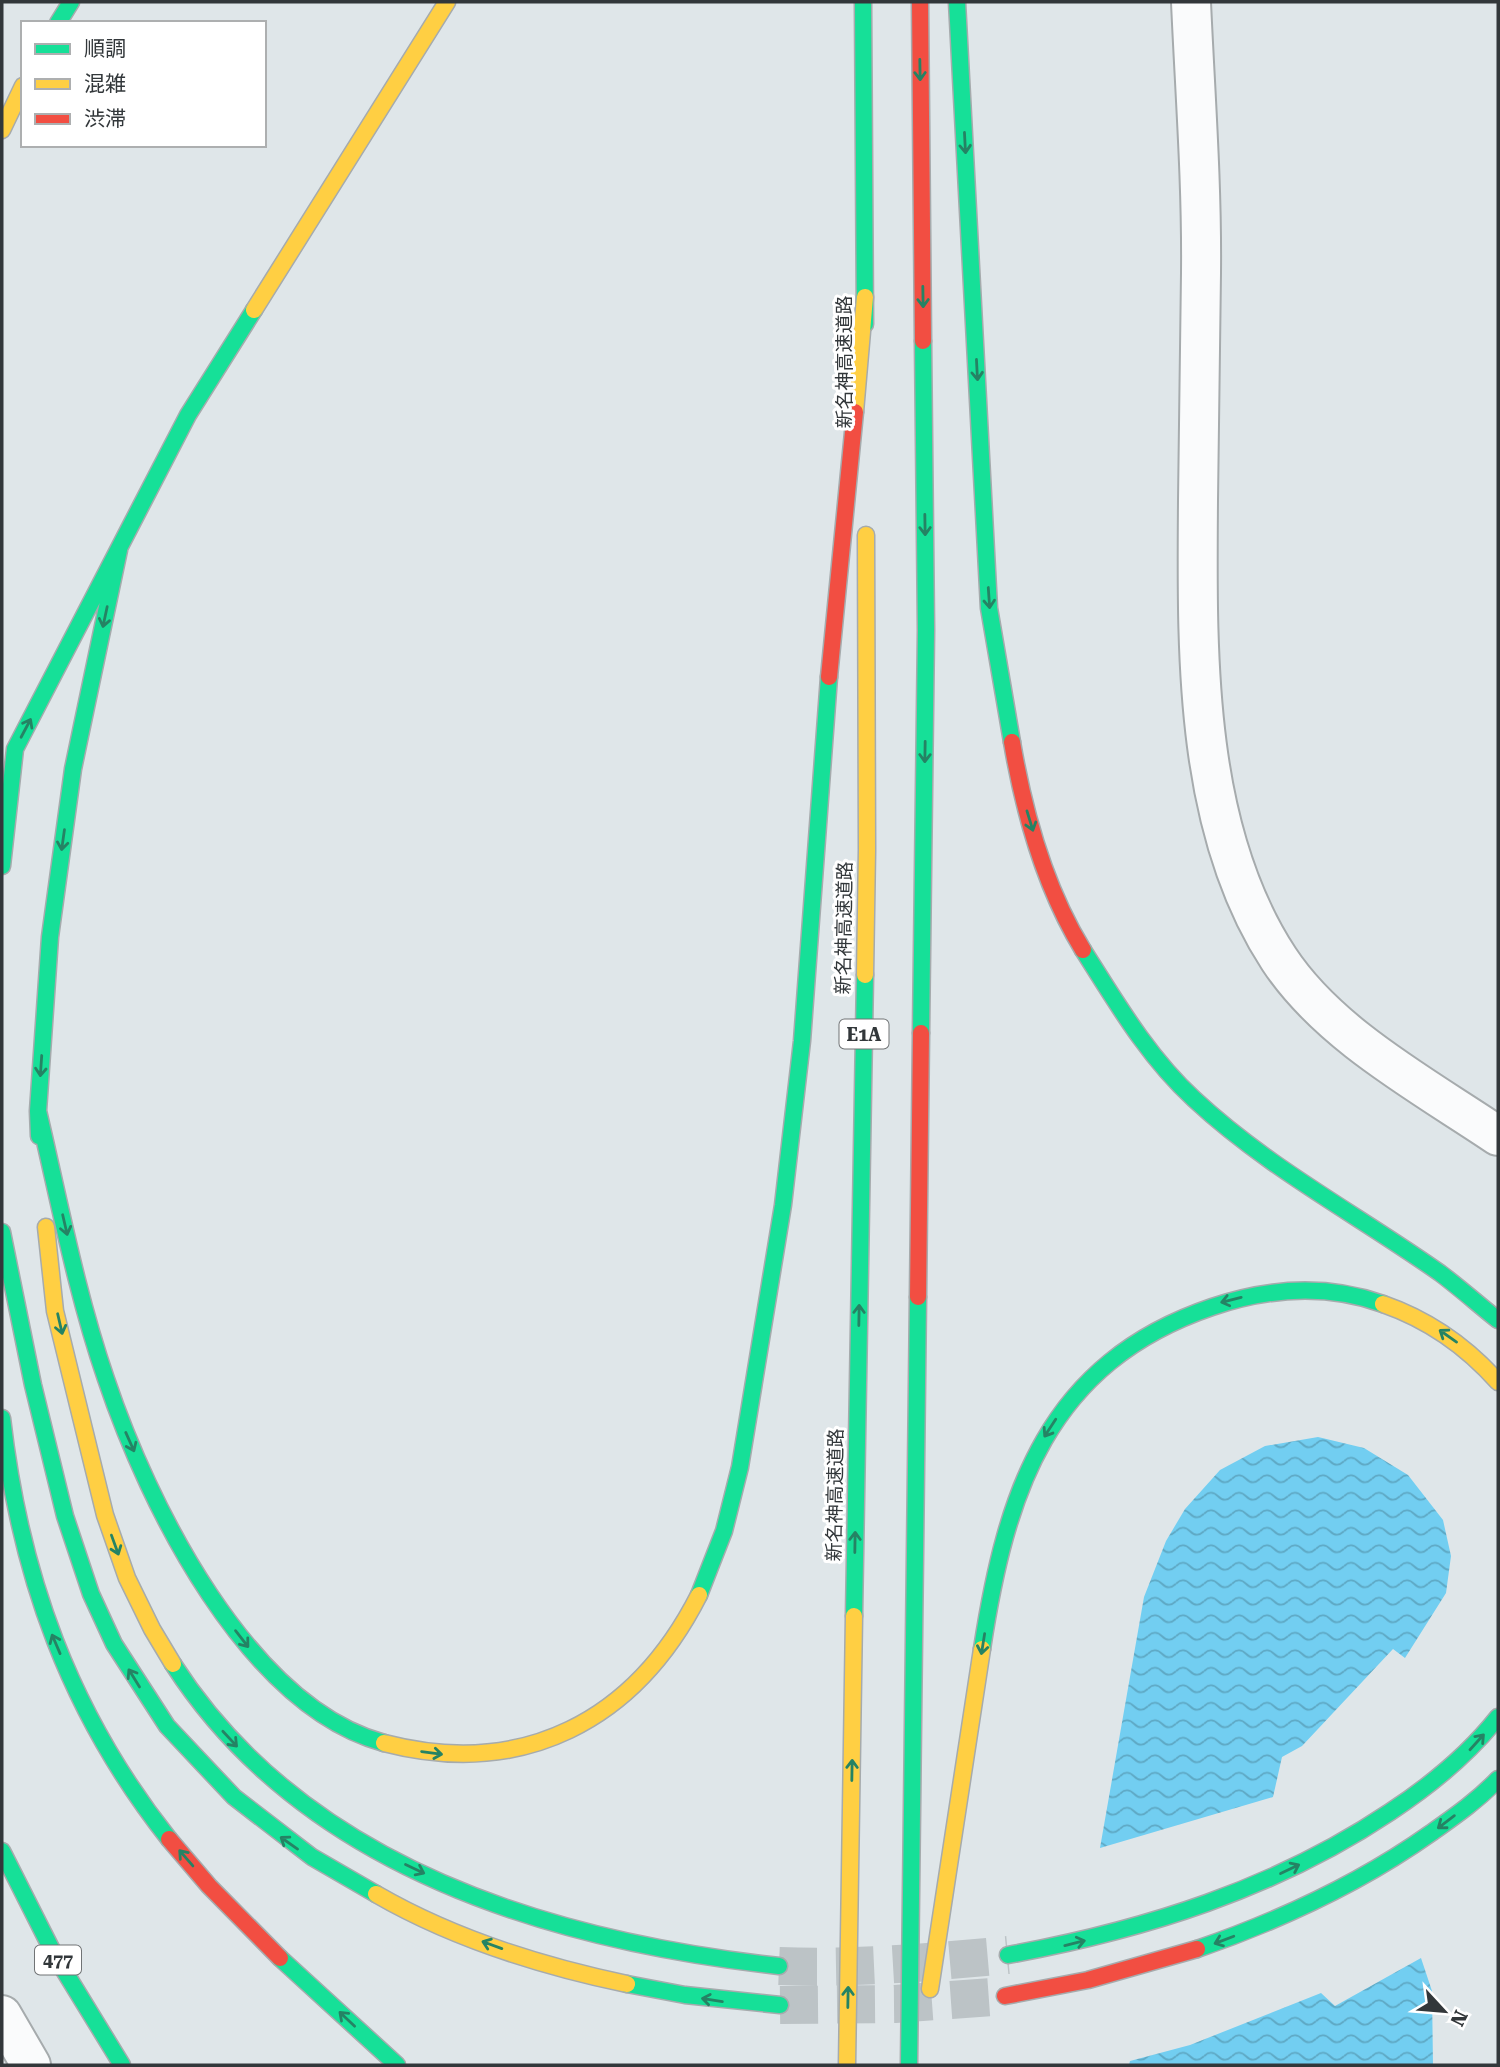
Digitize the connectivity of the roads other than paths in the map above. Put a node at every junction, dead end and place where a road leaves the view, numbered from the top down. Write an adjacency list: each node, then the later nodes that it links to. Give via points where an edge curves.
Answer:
1 (71, 2): 7 (highway)
2 (447, 2): 13 (highway, via 188,415)
3 (863, 2): 10 (highway, 新名神高速道路)
4 (920, 2): 33 (highway, one-way to 33, via 926,630)
5 (957, 2): 18 (highway, one-way to 18, via 989,608 1019,783 1061,908 1130,1023 1193,1098 1265,1158 1441,1274)
6 (1191, 2): 16 (street, via 1201,250 1198,578 1202,684 1211,780 1230,858 1280,960 1326,1013 1392,1065)
7 (59, 21)
8 (21, 90): 9 (highway)
9 (2, 130)
10 (865, 297): 11 (highway, 新名神高速道路); 15 (highway, one-way to 10, via 101,1365 129,1440 218,1608 265,1667 292,1692 344,1727 401,1748 439,1755 513,1750 545,1742 580,1727 642,1682 685,1623 719,1544 750,1416 769,1304 796,1101)
11 (866, 463)
12 (866, 518): 32 (highway, 新名神高速道路 / E1A, one-way to 12, via 866,850)
13 (119, 550): 14 (highway, one-way to 13, via 15,749); 15 (highway, one-way to 15, via 73,769 50,937)
14 (2, 866)
15 (38, 1111): 25 (highway, one-way to 25, via 51,1282 110,1531 164,1651 215,1722 255,1764 323,1819 451,1886 506,1908 605,1937 727,1962)
16 (1498, 1136)
17 (2, 1232): 27 (highway, one-way to 17, via 727,2002 601,1978 538,1961 433,1922 306,1855 209,1776 178,1741 114,1646 79,1563 22,1341)
18 (1498, 1321)
19 (1498, 1382): 34 (highway, one-way to 34, via 1449,1336 1397,1308 1346,1294 1291,1290 1232,1299 1170,1321 1115,1356 1077,1391 1030,1462 996,1569)
20 (2, 1418): 31 (highway, one-way to 20, via 293,1970 189,1862 127,1782 97,1734 52,1637 35,1585 16,1518)
21 (1498, 1717): 24 (highway, one-way to 21, via 1066,1946 1168,1917 1285,1871 1343,1842 1429,1785 1468,1752)
22 (1498, 1779): 26 (highway, one-way to 26, via 1421,1841 1267,1923 1148,1964)
23 (2, 1852): 30 (highway, 477, via 54,1954)
24 (1008, 1955)
25 (779, 1966)
26 (1005, 1996)
27 (780, 2006)
28 (2, 2015): 29 (street)
29 (31, 2065)
30 (122, 2065)
31 (397, 2065)
32 (847, 2065)
33 (909, 2065)
34 (918, 2065)

